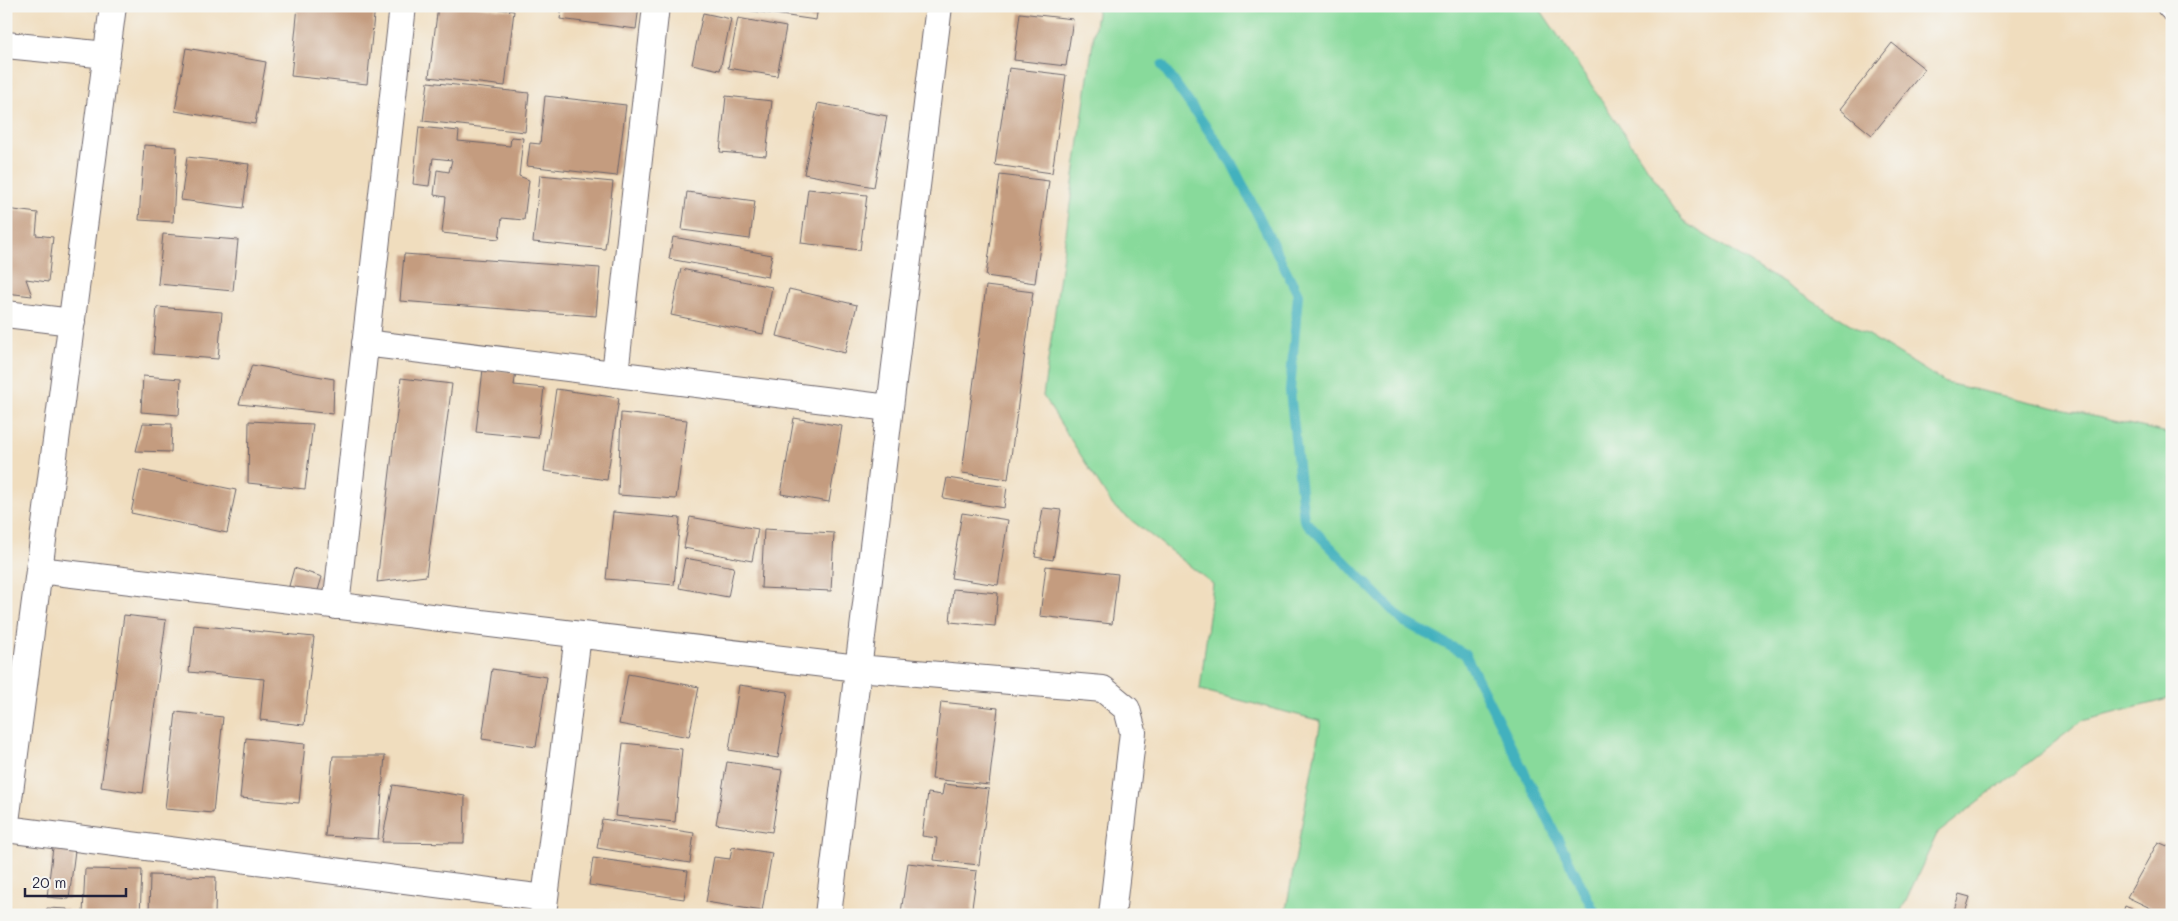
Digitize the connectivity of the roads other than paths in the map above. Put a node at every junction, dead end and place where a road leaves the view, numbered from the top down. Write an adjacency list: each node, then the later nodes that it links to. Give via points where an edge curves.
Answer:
1 (113, 6): 6 (street)
2 (403, 6): 9 (street)
3 (656, 6): 10 (street)
4 (939, 6): 11 (street)
5 (6, 45): 6 (street)
6 (107, 55): 8 (street)
7 (6, 314): 8 (street)
8 (72, 322): 12 (street)
9 (365, 343): 10 (street); 13 (street)
10 (615, 374): 11 (street)
11 (889, 408): 15 (street)
12 (40, 570): 13 (street); 16 (street)
13 (336, 606): 14 (street)
14 (578, 635): 15 (street); 18 (street)
15 (858, 668): 19 (street); 20 (street, via 1103,689 1127,709 1133,732)
16 (6, 822)
17 (6, 829): 18 (street)
18 (544, 906)
19 (828, 915)
20 (1112, 915)

